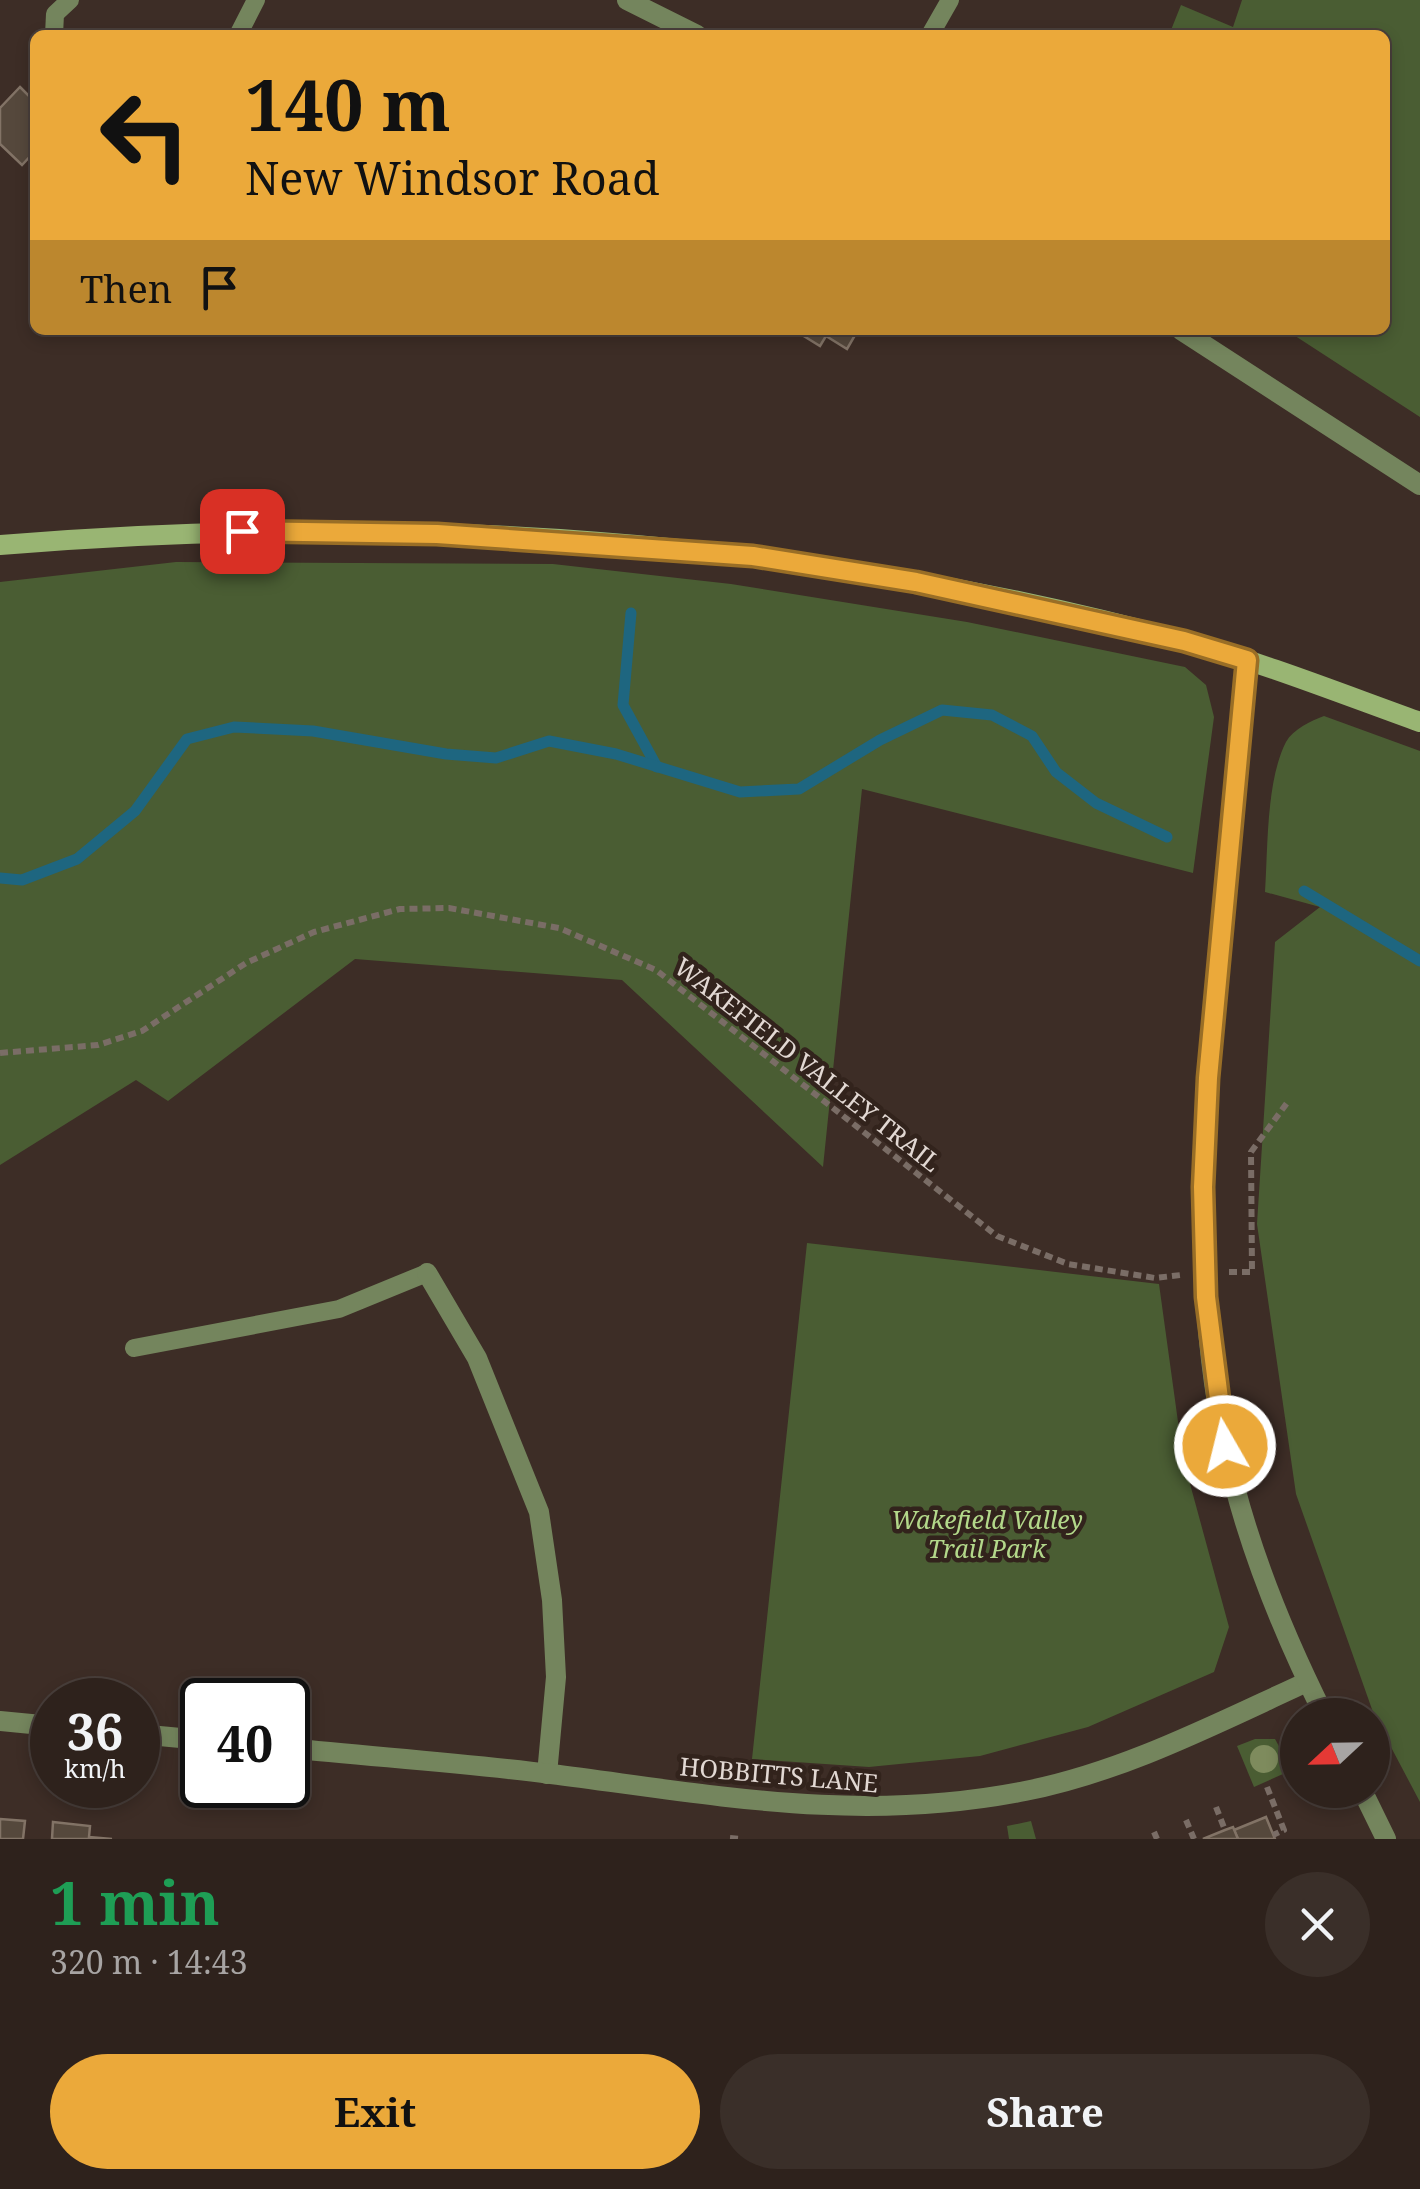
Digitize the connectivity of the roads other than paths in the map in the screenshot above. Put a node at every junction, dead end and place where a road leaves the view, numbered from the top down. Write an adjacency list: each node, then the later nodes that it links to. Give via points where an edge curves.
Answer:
1 (70, 0): 5 (lane, via 55,14)
2 (256, 0): 6 (lane)
3 (626, 0): 7 (street)
4 (950, 0): 8 (lane)
5 (54, 30)
6 (241, 30)
7 (687, 30)
8 (933, 30)
9 (1189, 335): 10 (street)
10 (1420, 486)
11 (0, 545): 12 (main road, via 328,532 753,556 916,582)
12 (1247, 660): 13 (main road); 16 (street, via 1208,1078 1204,1272 1225,1446)
13 (1420, 722)
14 (428, 1273): 15 (lane, via 340,1310); 21 (street, via 478,1358 539,1512 556,1677)
15 (134, 1348)
16 (1307, 1682): 17 (street); 21 (street, HOBBITTS LANE, via 1095,1772 960,1802 881,1808 793,1804)
17 (1315, 1698)
18 (0, 1720): 19 (street)
19 (30, 1723)
20 (310, 1750): 21 (street, HOBBITTS LANE)
21 (548, 1774)
22 (1371, 1808): 23 (street)
23 (1386, 1839)

